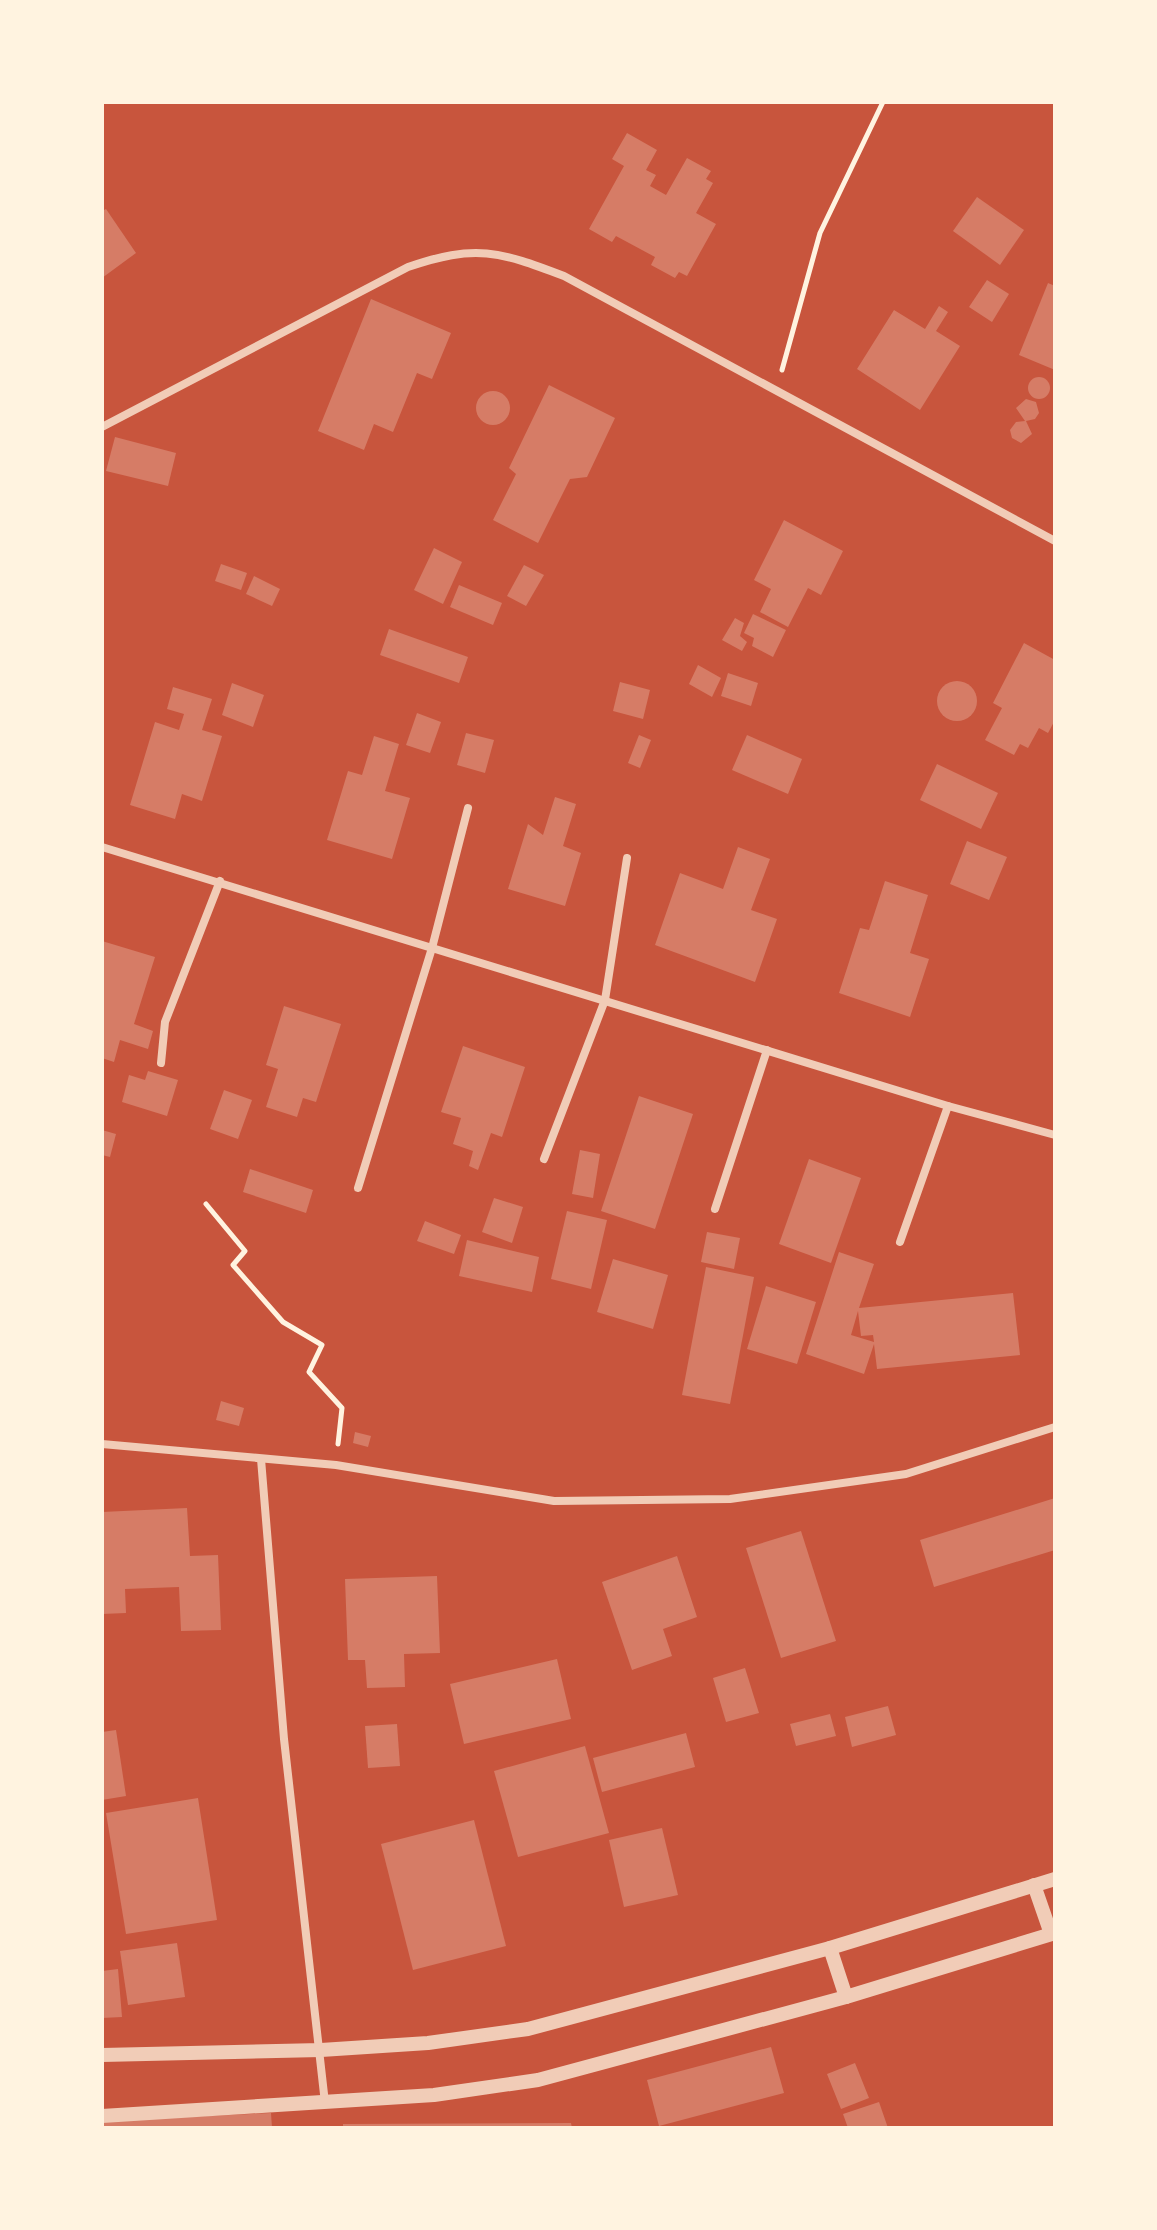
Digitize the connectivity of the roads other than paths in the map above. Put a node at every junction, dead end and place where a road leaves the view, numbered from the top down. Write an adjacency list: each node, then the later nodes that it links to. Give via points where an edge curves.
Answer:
1 (102, 427): 2 (street, via 408,267 476,250 564,276)
2 (1055, 541)
3 (468, 808): 7 (street)
4 (102, 847): 6 (street)
5 (627, 858): 8 (street)
6 (220, 881): 7 (street); 10 (street, via 165,1022)
7 (432, 948): 8 (street); 14 (street)
8 (605, 1000): 9 (street); 13 (street)
9 (767, 1050): 11 (street); 15 (street)
10 (161, 1063)
11 (948, 1106): 12 (street); 16 (street)
12 (1055, 1135)
13 (544, 1159)
14 (358, 1188)
15 (715, 1209)
16 (900, 1242)
17 (1055, 1427): 19 (street, via 906,1474 730,1499 554,1501 336,1465)
18 (102, 1444): 19 (street)
19 (261, 1459): 25 (street, via 284,1739)
20 (1055, 1879): 21 (street)
21 (1034, 1885): 22 (street); 23 (street)
22 (1053, 1933): 24 (street)
23 (830, 1948): 24 (street); 25 (street, via 528,2029)
24 (846, 1997): 27 (street, via 538,2080)
25 (321, 2050): 26 (street); 27 (street)
26 (102, 2055)
27 (325, 2103): 28 (street)
28 (102, 2116)

